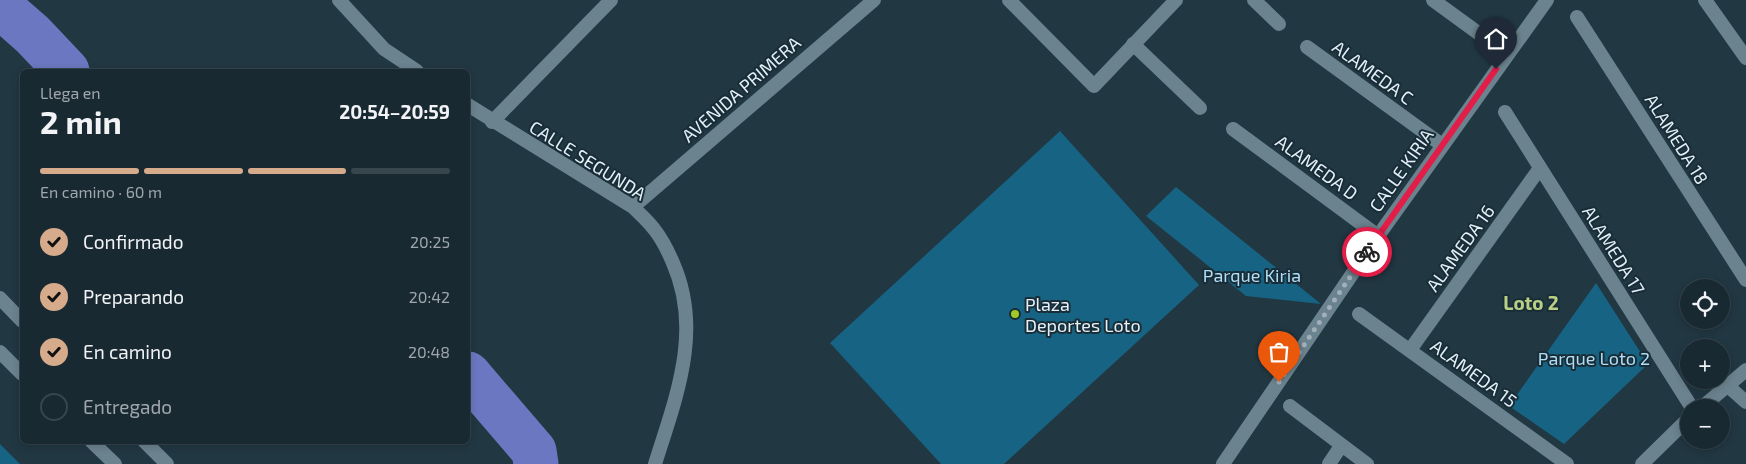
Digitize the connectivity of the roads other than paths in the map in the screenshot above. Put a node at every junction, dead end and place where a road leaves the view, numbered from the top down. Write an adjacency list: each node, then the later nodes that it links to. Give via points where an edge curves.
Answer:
1 (339, 0): 16 (street, via 384,49)
2 (611, 0): 20 (street)
3 (874, 0): 24 (street, AVENIDA PRIMERA)
4 (1008, 0): 12 (street, via 1094,86)
5 (1176, 0): 12 (street)
6 (1254, 0): 11 (street)
7 (1433, 0): 14 (street)
8 (1547, 0): 14 (street, CALLE KIRIA)
9 (1705, 0): 15 (street)
10 (1577, 17): 26 (street, ALAMEDA 18)
11 (1278, 24)
12 (1134, 44): 18 (street)
13 (1307, 47): 22 (street, ALAMEDA C)
14 (1507, 54): 22 (street, CALLE KIRIA)
15 (1746, 58)
16 (414, 69)
17 (470, 106): 20 (street, CALLE SEGUNDA)
18 (1200, 108)
19 (1505, 112): 23 (street, ALAMEDA 17)
20 (492, 122): 24 (street, CALLE SEGUNDA)
21 (1233, 129): 25 (street, ALAMEDA D)
22 (1442, 145): 25 (street, CALLE KIRIA)
23 (1540, 168): 30 (street, ALAMEDA 16); 37 (street, ALAMEDA 17)
24 (633, 207): 47 (street, CALLE SEGUNDA, via 655,230 668,251 678,274 687,322 684,369)
25 (1378, 236): 48 (street, CALLE KIRIA)
26 (1746, 280)
27 (0, 298): 29 (street)
28 (1359, 314): 30 (street, ALAMEDA 15)
29 (20, 319)
30 (1410, 350): 51 (street, ALAMEDA 15)
31 (0, 352): 33 (street)
32 (1746, 370): 34 (street)
33 (20, 372)
34 (1730, 384)
35 (1730, 388): 39 (street)
36 (1724, 389): 38 (street)
37 (1686, 399)
38 (1712, 399)
39 (1746, 402)
40 (1290, 406): 44 (street)
41 (1680, 427): 52 (street)
42 (95, 444): 45 (street)
43 (147, 444): 46 (street)
44 (1341, 446): 49 (street); 50 (street)
45 (115, 464)
46 (167, 464)
47 (655, 464)
48 (1223, 464)
49 (1328, 464)
50 (1367, 464)
51 (1566, 464)
52 (1643, 464)

